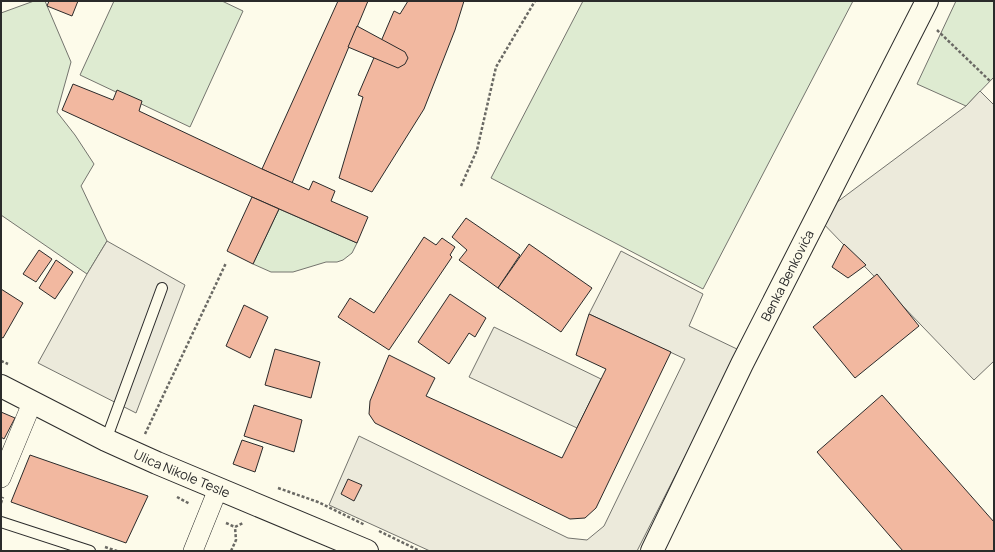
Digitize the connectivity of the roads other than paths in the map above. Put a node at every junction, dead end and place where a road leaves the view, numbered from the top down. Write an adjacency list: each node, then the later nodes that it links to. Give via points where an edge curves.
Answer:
1 (922, 9): 12 (main road, Benka Benkovića, via 742,364)
2 (162, 288): 5 (lane)
3 (1, 386): 4 (main road, Ulica Nikole Tesle)
4 (32, 403): 5 (main road, Ulica Nikole Tesle); 6 (street)
5 (106, 440): 7 (main road, Ulica Nikole Tesle)
6 (1, 478)
7 (218, 489): 10 (street); 11 (main road, Ulica Nikole Tesle)
8 (1, 522): 9 (lane)
9 (90, 551)
10 (193, 551)
11 (367, 551)
12 (652, 551)

